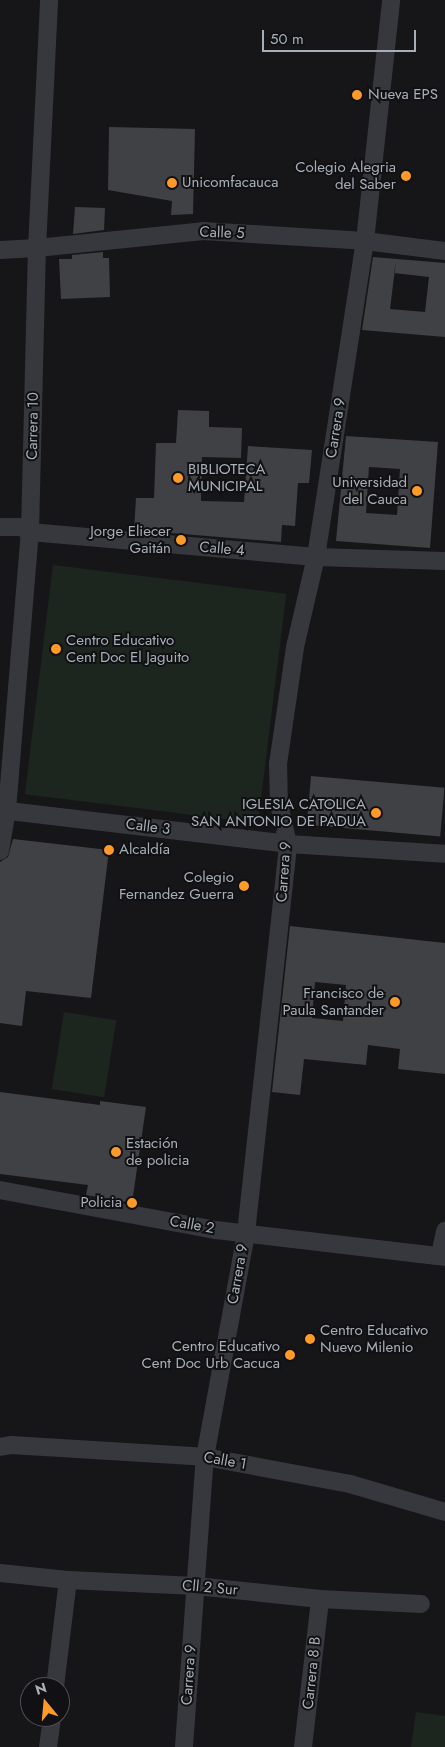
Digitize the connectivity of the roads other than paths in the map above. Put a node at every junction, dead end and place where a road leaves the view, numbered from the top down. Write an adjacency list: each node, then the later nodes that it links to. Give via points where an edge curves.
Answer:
1 (49, 0): 4 (street, Carrera 10)
2 (390, 0): 3 (street, Carrera 9)
3 (365, 241): 4 (street, Calle 5, via 203,231); 6 (street, Calle 5); 9 (street, Carrera 9)
4 (37, 248): 5 (street, Calle 5); 8 (street, Carrera 10)
5 (0, 250)
6 (445, 251)
7 (0, 527): 8 (street, Calle 4, via 21,527)
8 (30, 532): 9 (street, Calle 4); 11 (street, Carrera 10)
9 (316, 557): 10 (street, Calle 4); 12 (street, Carrera 9, via 295,647 278,764 279,804)
10 (445, 561)
11 (4, 810): 12 (street, Calle 3); 13 (street, Carrera 10)
12 (288, 844): 14 (street, Calle 3); 17 (street, Carrera 9)
13 (0, 850)
14 (445, 854)
15 (0, 1190): 17 (street, Calle 2)
16 (445, 1231): 18 (street)
17 (246, 1233): 18 (street, Calle 2); 20 (street, Carrera 9)
18 (443, 1256)
19 (0, 1447): 20 (street, Calle 1, via 11,1445)
20 (205, 1457): 21 (street, Calle 1, via 350,1484); 24 (street, Carrera 9)
21 (445, 1512)
22 (0, 1573): 23 (street, Cll 2 Sur)
23 (68, 1580): 24 (street, Cll 2 Sur); 27 (street)
24 (196, 1586): 25 (street, Cll 2 Sur); 30 (street, Carrera 9)
25 (320, 1599): 26 (street, Cll 2 Sur); 31 (street, Carrera 8 B)
26 (420, 1604)
27 (56, 1677)
28 (51, 1727): 29 (street)
29 (48, 1747)
30 (184, 1747)
31 (303, 1747)

